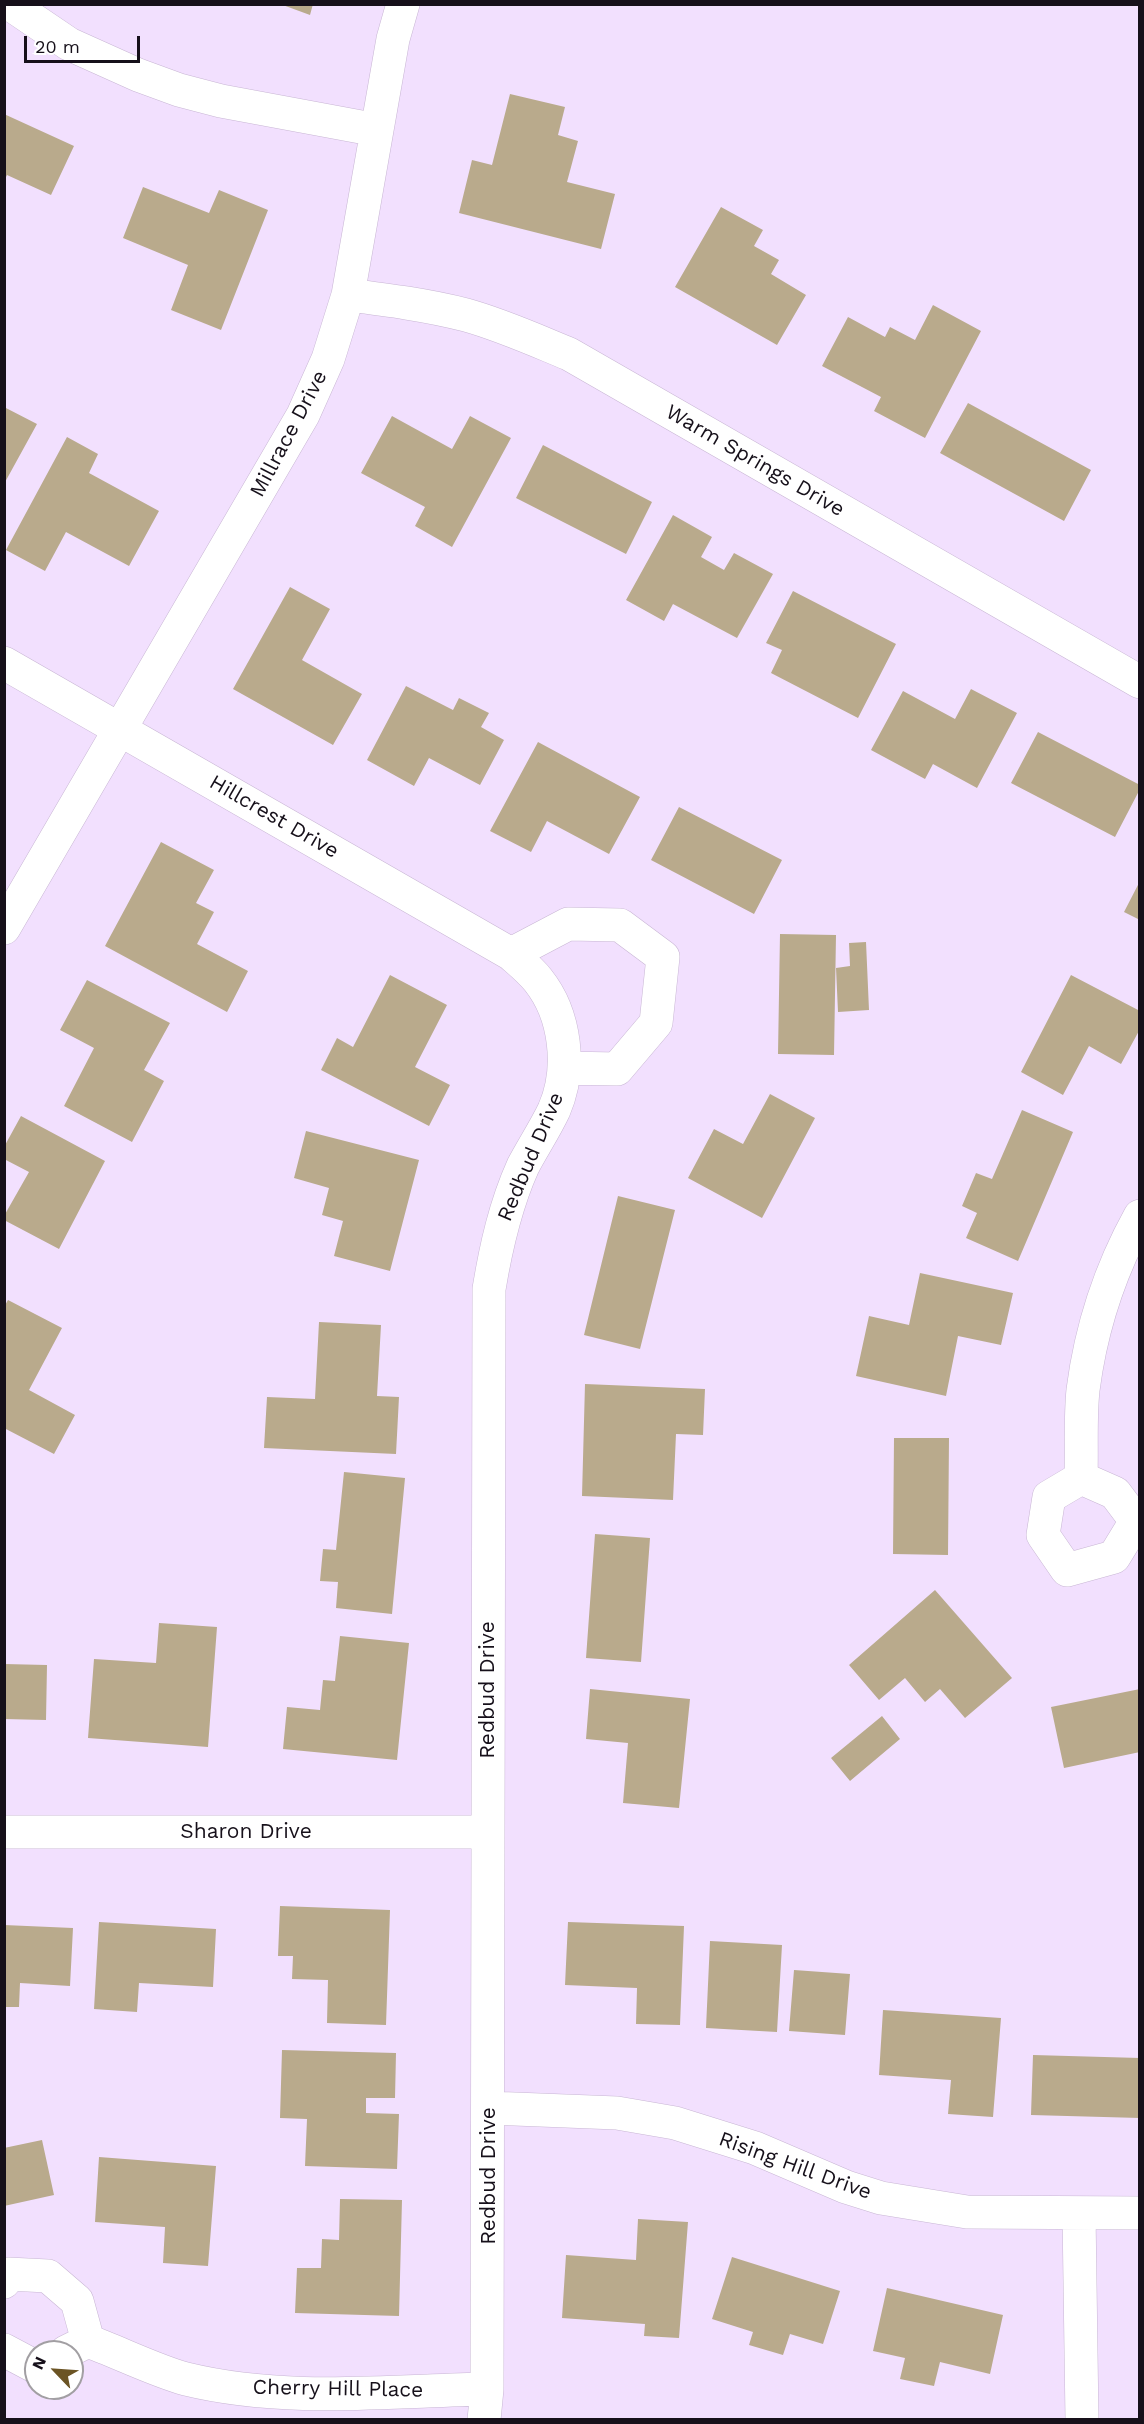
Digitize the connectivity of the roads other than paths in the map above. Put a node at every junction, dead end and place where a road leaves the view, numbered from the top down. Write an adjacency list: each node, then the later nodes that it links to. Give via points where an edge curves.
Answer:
1 (10, 4): 3 (street, via 69,44 179,90)
2 (403, 4): 3 (street, Millrace Drive)
3 (377, 129): 4 (street, Millrace Drive)
4 (348, 295): 6 (street, Warm Springs Drive, via 466,315 569,354); 7 (street, Millrace Drive, via 328,359 303,415)
5 (4, 663): 7 (street, Hillcrest Drive)
6 (1140, 682)
7 (121, 729): 8 (street, Millrace Drive); 9 (street, Hillcrest Drive)
8 (4, 928)
9 (512, 954): 10 (street, Hillcrest Drive); 11 (street, via 568,924 620,925 663,957 656,1023 617,1069)
10 (537, 980): 11 (street, Redbud Drive, via 559,1022)
11 (564, 1068): 15 (street, Redbud Drive, via 554,1110 507,1206 489,1289)
12 (1140, 1216): 13 (street, via 1110,1276 1093,1333 1083,1392)
13 (1081, 1478)
14 (4, 1832): 15 (street, Sharon Drive)
15 (488, 1832): 16 (street, Redbud Drive)
16 (489, 2108): 17 (street, Rising Hill Drive, via 617,2112 675,2123 755,2148 881,2198 967,2212); 24 (street, Redbud Drive)
17 (1079, 2213): 18 (street, Rising Hill Drive); 25 (street)
18 (1140, 2213)
19 (4, 2282): 20 (street, Cherry Hill Place, via 8,2274 48,2276 77,2301)
20 (77, 2340)
21 (84, 2348): 24 (street, Cherry Hill Place, via 185,2379 253,2390)
22 (4, 2350): 23 (street)
23 (24, 2361)
24 (486, 2404)
25 (1082, 2420)

